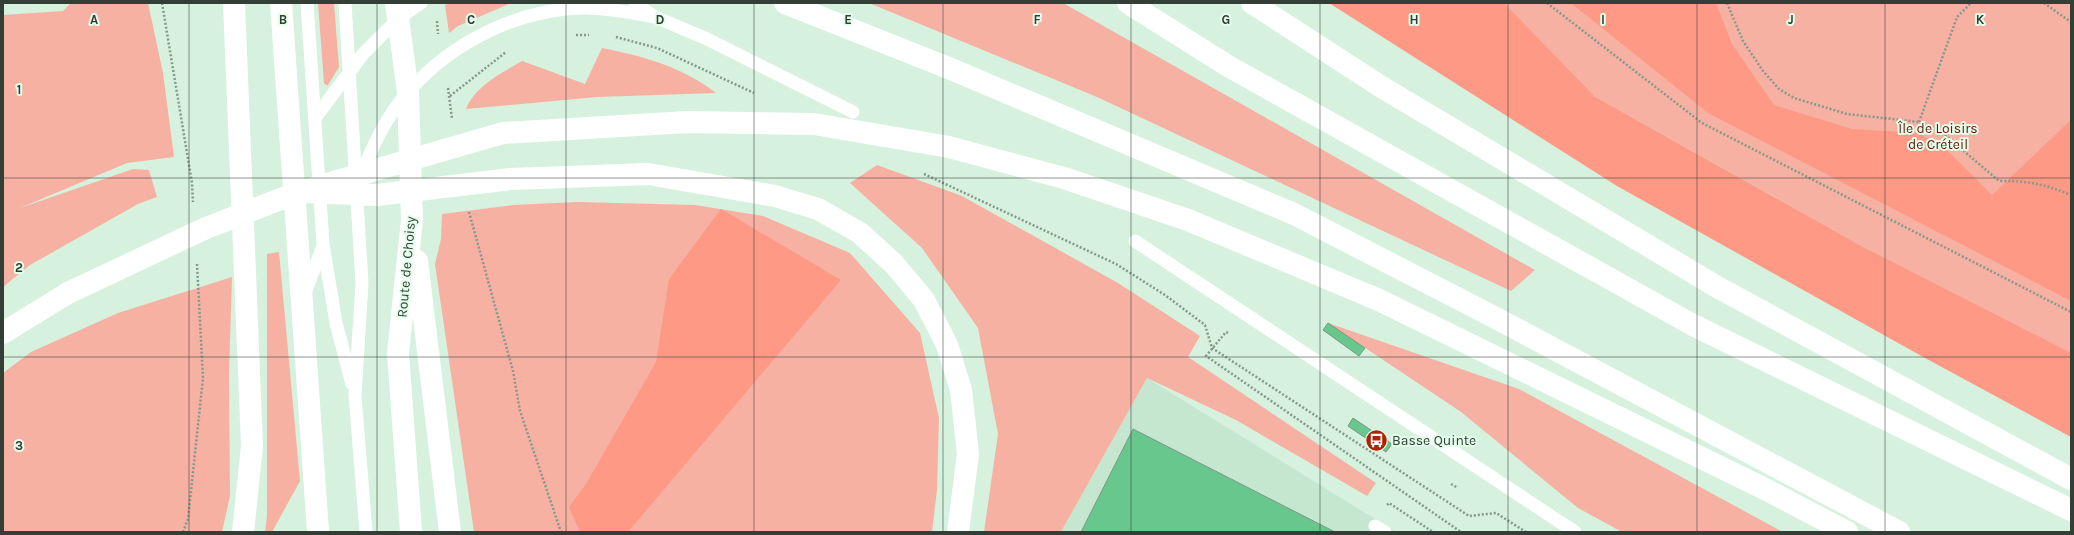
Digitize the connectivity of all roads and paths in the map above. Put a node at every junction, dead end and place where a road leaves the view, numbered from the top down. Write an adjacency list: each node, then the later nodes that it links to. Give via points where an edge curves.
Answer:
1 (234, 3): 44 (main road, via 252,446)
2 (281, 3): 34 (main road)
3 (307, 3): 23 (lane)
4 (345, 3): 19 (lane)
5 (421, 3): 14 (lane)
6 (635, 3): 16 (lane)
7 (785, 3): 55 (main road, via 951,69 1294,214)
8 (1128, 3): 43 (main road, via 1228,66 1693,325)
9 (1252, 3): 40 (main road, via 1380,86 1719,288)
10 (1547, 3): 35 (path, via 1702,123)
11 (1727, 3): 24 (path, via 1743,41 1779,89 1794,98 1847,114)
12 (1971, 3): 24 (path, via 1958,17)
13 (2044, 3): 17 (path)
14 (397, 11): 19 (lane); 20 (main road, Route de Choisy)
15 (436, 16): 18 (path)
16 (655, 17): 20 (lane, via 586,8 559,10 514,22 467,44 427,72); 22 (lane, via 705,38)
17 (2071, 22)
18 (439, 40)
19 (350, 72): 23 (lane); 26 (lane)
20 (408, 92): 26 (lane, via 372,146); 30 (main road, Route de Choisy)
21 (450, 96): 25 (path)
22 (854, 112)
23 (315, 118): 32 (lane)
24 (1919, 122): 28 (path, via 1939,130 1999,181 2019,180)
25 (453, 126)
26 (356, 187): 39 (lane, via 362,283)
27 (300, 192): 36 (main road, via 206,228 68,293); 50 (main road, via 376,195 511,178 648,174 775,196 818,210 860,233 894,264 924,300 947,345 962,390 968,454); 54 (main road, via 503,132 688,122 814,124 949,147 1064,178 1188,220 1380,300 1767,490)
28 (2071, 195)
29 (468, 207): 49 (path, via 513,371 520,411)
30 (412, 220): 47 (main road, Route de Choisy, via 398,353); 48 (main road)
31 (1135, 240): 53 (lane)
32 (323, 244): 34 (lane); 39 (lane, via 336,323)
33 (1165, 295): 38 (path, via 1205,325)
34 (300, 303): 45 (main road)
35 (2071, 312)
36 (3, 332)
37 (1226, 332): 38 (path)
38 (1212, 348): 51 (path, via 1206,356); 52 (path, via 1469,516 1496,513)
39 (355, 395): 46 (lane)
40 (2071, 479)
41 (1451, 484): 42 (path)
42 (1458, 488)
43 (2071, 510)
44 (243, 532)
45 (318, 532)
46 (366, 532)
47 (411, 532)
48 (450, 532)
49 (561, 532)
50 (958, 532)
51 (1461, 532)
52 (1526, 532)
53 (1575, 532)
54 (1846, 532)
55 (1898, 532)

